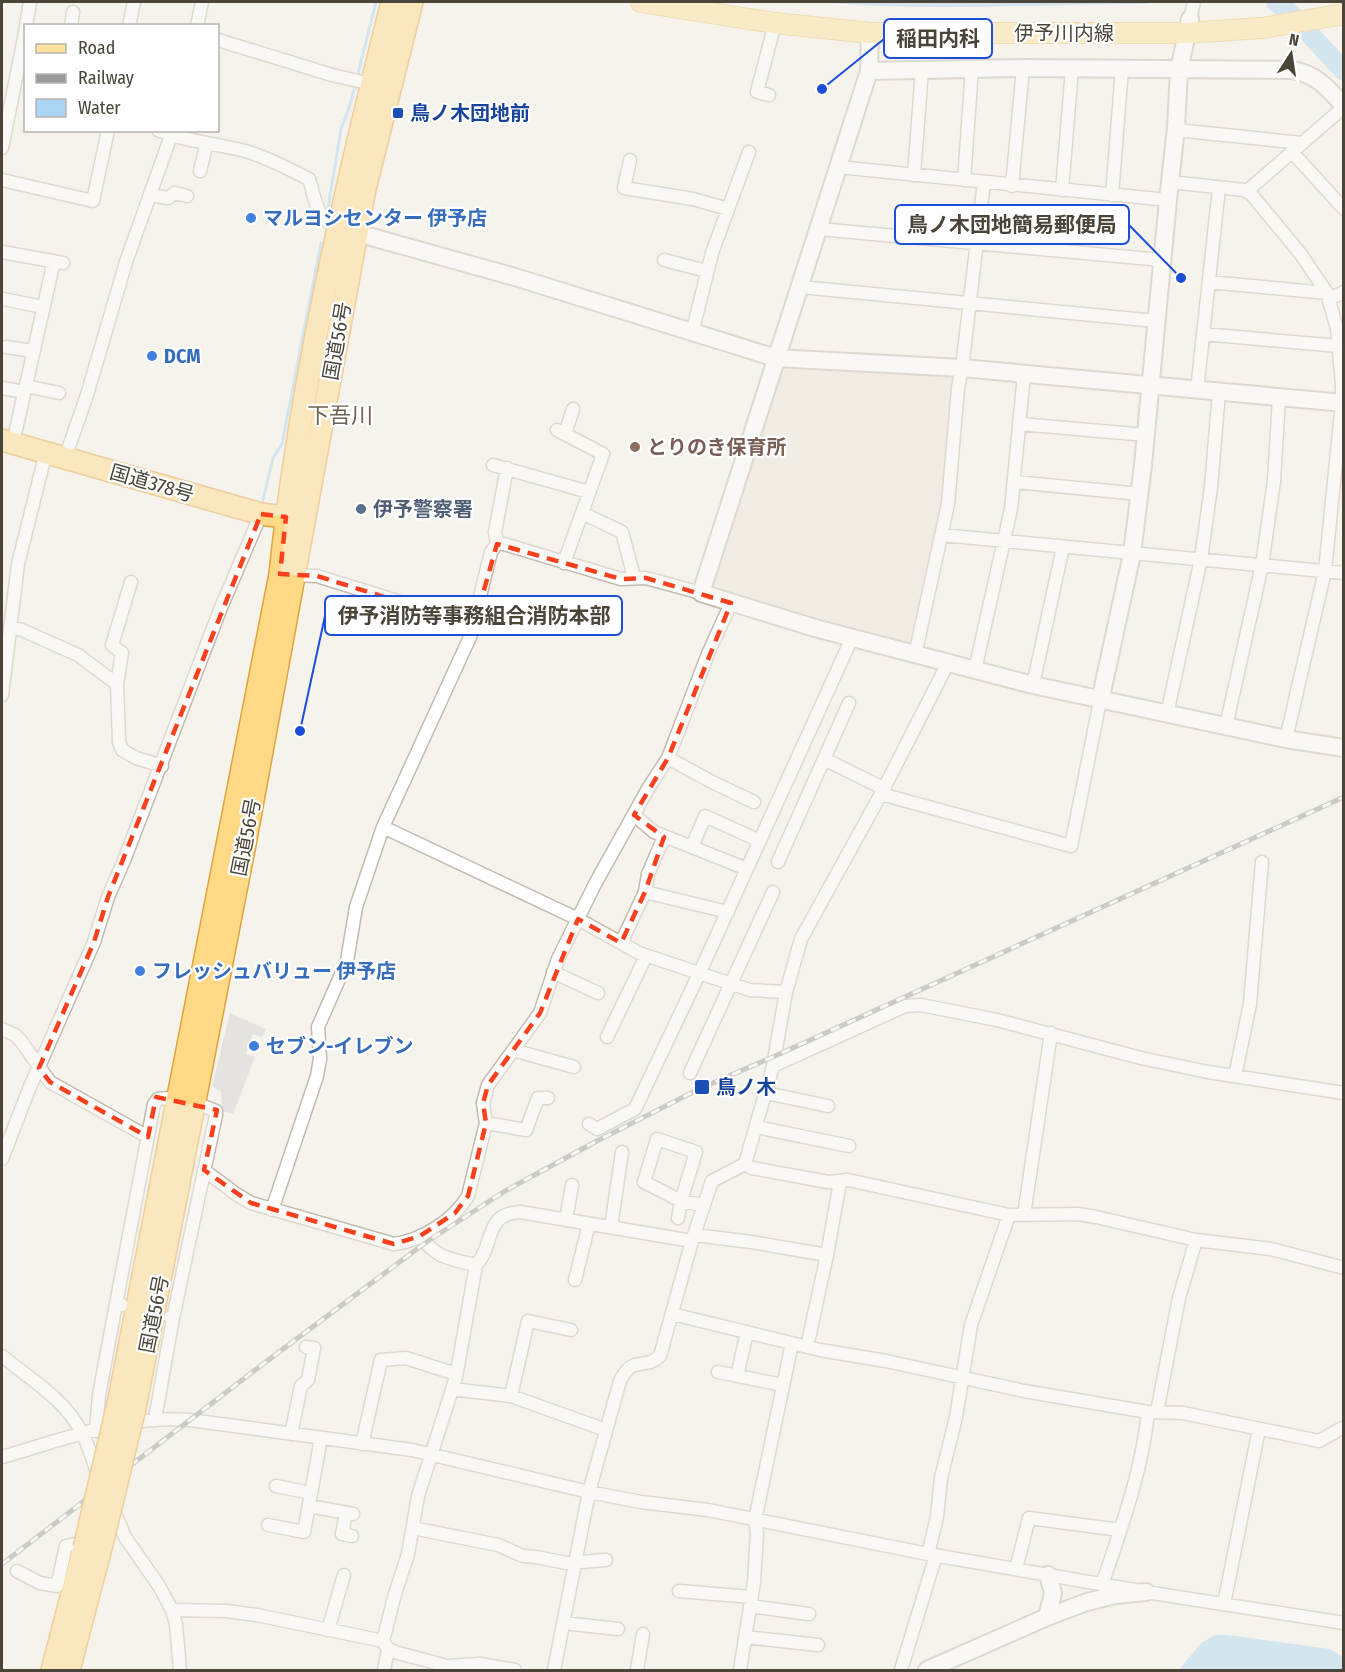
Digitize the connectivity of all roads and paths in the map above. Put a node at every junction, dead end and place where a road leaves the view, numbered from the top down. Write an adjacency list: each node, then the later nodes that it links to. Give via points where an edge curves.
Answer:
1 (30, 2): 10 (street)
2 (134, 2): 11 (street)
3 (202, 2): 12 (street)
4 (392, 2): 25 (highway, 国道56号)
5 (412, 2): 54 (highway, 国道56号, via 365,189)
6 (641, 2): 9 (main road, 伊予川内線)
7 (1194, 2): 13 (street)
8 (1344, 14): 13 (main road, 伊予川内線, via 1262,28)
9 (775, 23): 14 (main road, 伊予川内線); 26 (street, via 757,92)
10 (26, 24)
11 (129, 24)
12 (197, 24)
13 (1188, 26): 14 (main road, 伊予川内線); 24 (street)
14 (870, 33): 22 (street)
15 (219, 40): 25 (street)
16 (24, 44): 17 (street)
17 (22, 62): 32 (street)
18 (1023, 68): 19 (street); 20 (street); 43 (street)
19 (972, 69): 23 (street); 40 (street)
20 (1072, 69): 21 (street); 45 (street)
21 (1122, 69): 24 (street); 48 (street)
22 (869, 70): 23 (street); 36 (street)
23 (922, 70): 38 (street)
24 (1179, 70): 27 (street, via 1304,72 1327,86); 28 (street)
25 (371, 84): 54 (highway, 国道56号)
26 (769, 95)
27 (1344, 106): 33 (street)
28 (1176, 130): 33 (street); 42 (street)
29 (108, 132): 39 (street, via 93,201)
30 (172, 133): 31 (street); 47 (street)
31 (207, 143): 37 (street); 54 (street, via 263,156 309,179 321,218)
32 (2, 148)
33 (1297, 148): 46 (street); 52 (street)
34 (749, 152): 51 (street)
35 (630, 160): 51 (street, via 624,188)
36 (838, 167): 38 (street); 53 (street)
37 (200, 171)
38 (914, 175): 40 (street)
39 (2, 180)
40 (964, 180): 41 (street)
41 (984, 182): 43 (street); 55 (street)
42 (1170, 182): 44 (street); 50 (street)
43 (1012, 186): 45 (street)
44 (1219, 188): 46 (street); 60 (street)
45 (1062, 190): 48 (street)
46 (1247, 191): 63 (street, via 1300,253)
47 (151, 195): 49 (street); 88 (street, via 126,262 87,395)
48 (1112, 195): 50 (street)
49 (187, 196)
50 (1168, 200): 58 (street)
51 (728, 209): 59 (street)
52 (1344, 209)
53 (818, 229): 55 (street); 61 (street)
54 (348, 231): 68 (street, via 515,277); 96 (highway, 国道56号, via 304,402)
55 (976, 244): 58 (street); 65 (street)
56 (2, 252): 66 (street, via 58,262)
57 (664, 260): 59 (street)
58 (1162, 260): 67 (street)
59 (707, 271): 68 (street)
60 (1209, 282): 63 (street); 69 (street)
61 (800, 287): 65 (street); 73 (street)
62 (1344, 292): 63 (street)
63 (1328, 296): 70 (street)
64 (3, 299): 66 (street)
65 (969, 303): 67 (street); 74 (street)
66 (43, 307): 72 (street)
67 (1156, 321): 76 (street)
68 (692, 333): 73 (street)
69 (1203, 333): 70 (street); 79 (street)
70 (1338, 346): 83 (street)
71 (6, 347): 72 (street)
72 (33, 351): 78 (street)
73 (776, 358): 74 (street); 110 (street)
74 (962, 368): 75 (street); 97 (street)
75 (1024, 374): 76 (street); 85 (street)
76 (1150, 385): 79 (street); 86 (street)
77 (2, 388): 78 (street)
78 (25, 389): 81 (street); 87 (street)
79 (1197, 390): 80 (street)
80 (1219, 392): 82 (street); 102 (street)
81 (59, 393)
82 (1279, 398): 83 (street); 104 (street)
83 (1343, 403): 105 (street)
84 (573, 410): 92 (street, via 561,432 603,454)
85 (1020, 424): 86 (street); 91 (street)
86 (1146, 435): 93 (street)
87 (7, 441): 88 (highway, 国道378号)
88 (56, 455): 95 (highway, 国道378号); 113 (street, via 18,564)
89 (493, 465): 90 (street)
90 (507, 468): 92 (street); 99 (street, via 495,532)
91 (1015, 482): 93 (street); 98 (street)
92 (589, 492): 94 (street)
93 (1140, 494): 101 (street)
94 (582, 513): 103 (street); 108 (street, via 622,532)
95 (261, 514): 96 (highway, 国道378号); 129 (street, via 220,610)
96 (295, 518): 107 (highway, 国道56号)
97 (942, 535): 98 (street); 115 (street)
98 (1004, 542): 100 (street); 117 (street)
99 (497, 544): 103 (street); 112 (street, via 491,552)
100 (1063, 548): 101 (street); 119 (street)
101 (1132, 554): 102 (street); 121 (street)
102 (1201, 559): 104 (street); 123 (street)
103 (564, 563): 108 (street, via 621,579)
104 (1263, 565): 105 (street); 124 (street)
105 (1325, 571): 106 (street); 125 (street)
106 (1344, 573)
107 (287, 575): 112 (street, via 317,576); 163 (highway, 国道56号)
108 (634, 577): 110 (street)
109 (131, 582): 118 (street, via 112,645 122,653)
110 (701, 593): 111 (street)
111 (731, 603): 114 (street); 127 (street)
112 (474, 625): 133 (street)
113 (11, 627): 118 (street, via 78,655); 120 (street)
114 (852, 638): 115 (street); 135 (street)
115 (915, 655): 116 (street)
116 (948, 663): 117 (street); 130 (street)
117 (975, 670): 119 (street)
118 (117, 684): 129 (street, via 122,750)
119 (1032, 685): 121 (street)
120 (2, 695)
121 (1100, 701): 123 (street); 130 (street, via 1071,846)
122 (849, 703): 128 (street)
123 (1167, 714): 124 (street)
124 (1226, 726): 125 (street)
125 (1286, 739): 126 (street)
126 (1344, 748)
127 (668, 758): 131 (street); 132 (street)
128 (824, 759): 130 (street); 137 (street)
129 (162, 766): 157 (street, via 108,897 94,942)
130 (882, 791): 149 (street, via 801,939)
131 (754, 802)
132 (633, 815): 134 (street); 143 (street)
133 (382, 827): 143 (street); 178 (street, via 356,908 347,961 318,1027 317,1076)
134 (664, 837): 136 (street); 140 (street, via 648,874)
135 (760, 841): 136 (street, via 705,816); 139 (street)
136 (692, 847): 139 (street)
137 (778, 861)
138 (1262, 862): 159 (street, via 1250,1004)
139 (747, 869): 142 (street)
140 (645, 892): 142 (street); 144 (street)
141 (773, 892): 148 (street)
142 (728, 912): 147 (street)
143 (578, 919): 144 (street); 146 (street)
144 (621, 943): 145 (street)
145 (646, 956): 147 (street); 153 (street)
146 (553, 972): 150 (street); 154 (street, via 540,1013)
147 (700, 972): 148 (street); 166 (street, via 635,1109 597,1129)
148 (732, 983): 149 (street, via 750,990); 158 (street)
149 (786, 992): 155 (street)
150 (598, 993)
151 (2, 1029): 157 (street, via 21,1041)
152 (1051, 1033): 155 (street, via 921,1005 905,1006); 159 (street, via 1141,1058); 180 (street)
153 (607, 1037)
154 (513, 1050): 156 (street); 165 (street, via 488,1085 483,1103)
155 (773, 1065): 160 (street)
156 (574, 1067)
157 (39, 1068): 168 (street, via 50,1082); 171 (street)
158 (690, 1073)
159 (1235, 1076): 161 (street)
160 (765, 1093): 164 (street); 167 (street)
161 (1344, 1093)
162 (548, 1098): 165 (street, via 538,1098 526,1130)
163 (186, 1102): 168 (street, via 158,1099); 173 (street, via 216,1111); 228 (highway, 国道56号, bridge, via 127,1406)
164 (828, 1106)
165 (486, 1123): 185 (street, via 468,1196 455,1212)
166 (589, 1124)
167 (756, 1127): 169 (street); 172 (street)
168 (148, 1137): 211 (street, via 99,1395)
169 (849, 1146)
170 (622, 1152): 184 (street)
171 (2, 1159)
172 (746, 1164): 174 (street); 177 (street, via 712,1181)
173 (204, 1170): 178 (street, via 251,1203); 207 (street, via 172,1317)
174 (840, 1182): 179 (street, via 848,1180); 188 (street)
175 (572, 1185): 182 (street)
176 (681, 1201): 176 (street, via 644,1182 657,1139 696,1152); 177 (street); 181 (street)
177 (702, 1205): 186 (street)
178 (272, 1210): 185 (street, via 394,1244)
179 (1009, 1215): 180 (street); 202 (street, via 974,1313)
180 (1024, 1215): 187 (street, via 1078,1214)
181 (678, 1218)
182 (566, 1220): 183 (street); 189 (street, via 508,1213 494,1225)
183 (589, 1224): 184 (street); 191 (street)
184 (611, 1227): 186 (street)
185 (420, 1236): 189 (street, via 443,1257)
186 (693, 1238): 188 (street, via 751,1242); 192 (street)
187 (1196, 1240): 190 (street, via 1270,1249); 206 (street)
188 (827, 1256): 197 (street)
189 (476, 1265): 200 (street)
190 (1344, 1268)
191 (575, 1280)
192 (672, 1314): 194 (street); 210 (street, via 660,1356 625,1370)
193 (571, 1330): 205 (street, via 528,1321)
194 (747, 1332): 195 (street); 201 (street)
195 (792, 1343): 197 (street); 203 (street)
196 (306, 1347): 213 (street, via 314,1348)
197 (807, 1347): 202 (street)
198 (2, 1356): 212 (street, via 60,1402)
199 (718, 1372): 201 (street)
200 (456, 1374): 204 (street); 215 (street, via 406,1358 381,1360)
201 (737, 1376): 203 (street)
202 (962, 1378): 206 (street); 229 (street, via 941,1478)
203 (783, 1385): 222 (street)
204 (452, 1389): 205 (street); 216 (street)
205 (511, 1396): 210 (street)
206 (1152, 1412): 209 (street, via 1183,1413); 225 (street, via 1134,1490)
207 (155, 1419): 211 (street); 213 (street, via 190,1419)
208 (1344, 1427): 209 (street, via 1318,1441)
209 (1259, 1429): 240 (street)
210 (606, 1430): 219 (street)
211 (96, 1431): 212 (street)
212 (82, 1434): 217 (street); 226 (street)
213 (291, 1434): 214 (street)
214 (321, 1438): 215 (street); 220 (street)
215 (362, 1444): 216 (street)
216 (431, 1454): 219 (street); 224 (street)
217 (2, 1457)
218 (276, 1486): 220 (street)
219 (589, 1492): 222 (street); 231 (street)
220 (311, 1493): 221 (street)
221 (309, 1506): 223 (street, via 304,1532); 227 (street, via 349,1514 342,1534)
222 (755, 1520): 229 (street); 239 (street)
223 (268, 1525)
224 (413, 1528): 231 (street, via 498,1545 524,1556); 250 (street)
225 (1120, 1530): 232 (street, via 1029,1518); 236 (street)
226 (123, 1533): 233 (street, via 66,1546 57,1586 40,1583); 241 (street)
227 (352, 1536)
228 (93, 1546): 252 (highway, 国道56号); 253 (highway, 国道56号)
229 (932, 1555): 232 (street); 260 (street)
230 (606, 1560): 231 (street)
231 (575, 1564): 244 (street)
232 (1016, 1569): 235 (street)
233 (17, 1571)
234 (344, 1575): 247 (street)
235 (1048, 1575): 236 (street); 243 (street, via 1053,1593)
236 (1102, 1585): 238 (street)
237 (679, 1590): 239 (street)
238 (1146, 1593): 240 (street); 243 (street, via 1106,1597)
239 (751, 1602): 242 (street); 249 (street)
240 (1224, 1604): 245 (street)
241 (172, 1610): 247 (street, via 247,1614); 254 (street)
242 (809, 1614)
243 (1047, 1617): 261 (street)
244 (563, 1623): 246 (street); 257 (street)
245 (1344, 1623)
246 (618, 1629)
247 (328, 1630): 250 (street)
248 (643, 1634): 258 (street)
249 (745, 1637): 251 (street); 259 (street)
250 (385, 1645): 255 (street); 256 (street, via 398,1653 447,1666 480,1664)
251 (812, 1647)
252 (52, 1671)
253 (69, 1671)
254 (180, 1671)
255 (384, 1671)
256 (515, 1671)
257 (554, 1671)
258 (637, 1671)
259 (740, 1671)
260 (901, 1671)
261 (927, 1671)

